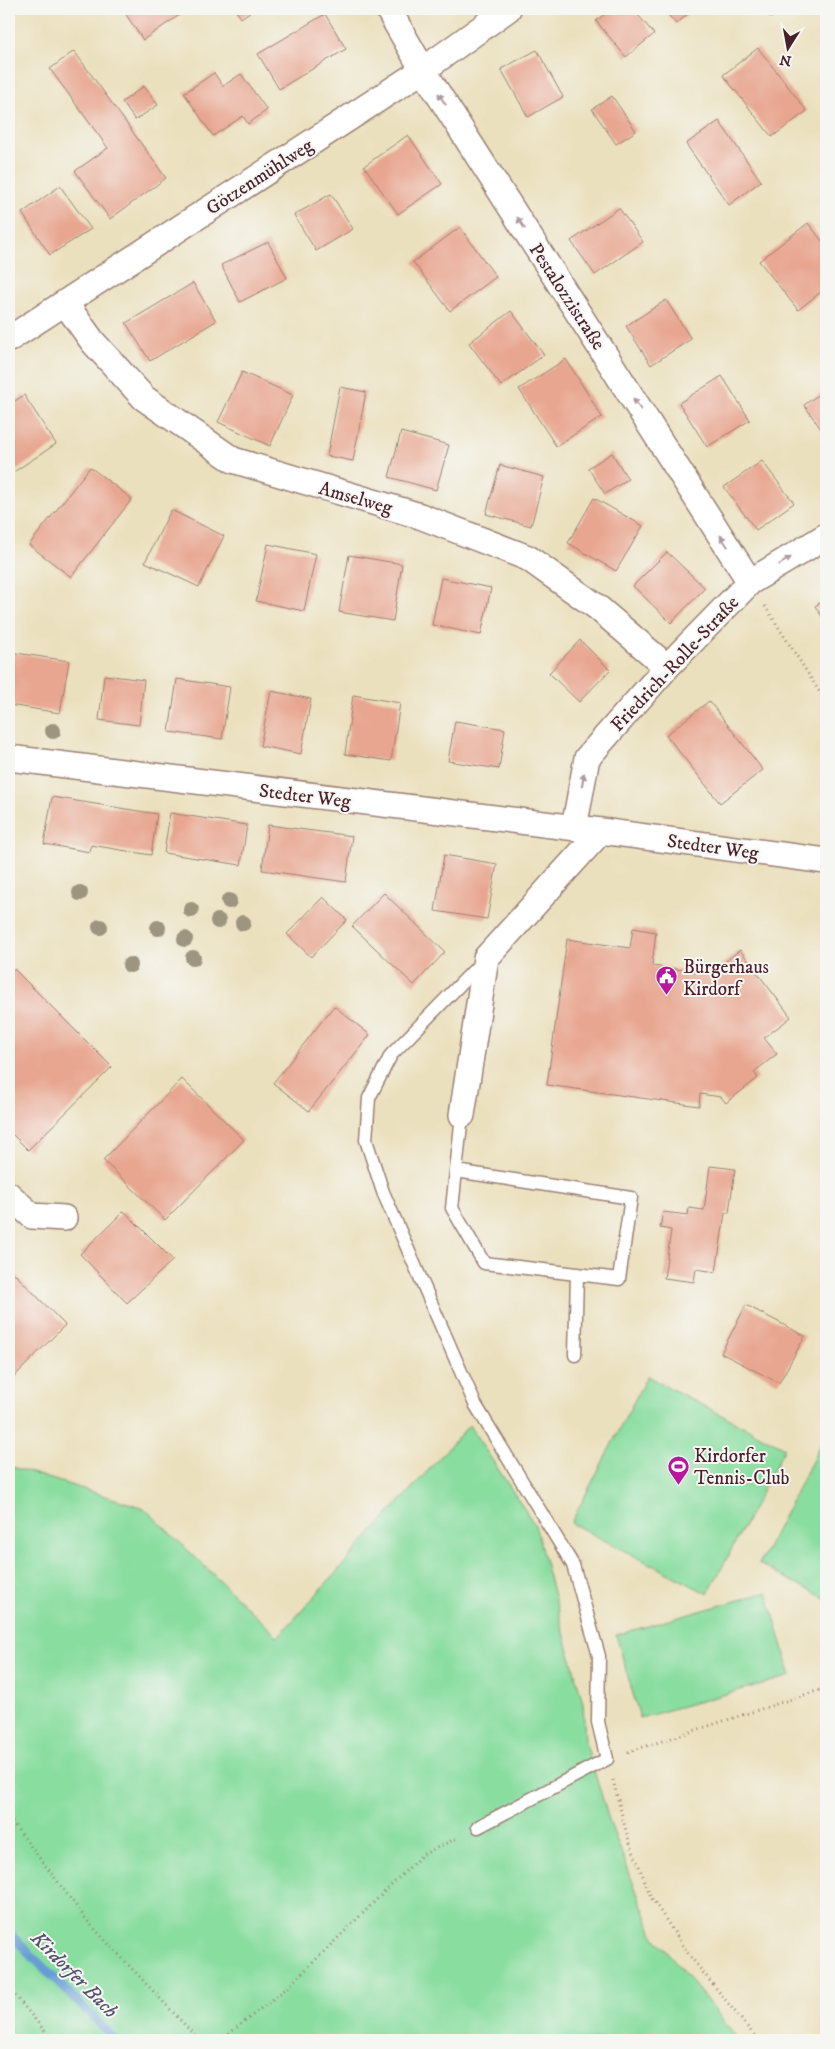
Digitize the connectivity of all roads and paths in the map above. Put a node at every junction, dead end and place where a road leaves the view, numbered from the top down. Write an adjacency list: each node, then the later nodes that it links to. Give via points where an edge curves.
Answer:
1 (388, 9): 3 (street, Pestalozzistraße)
2 (508, 9): 3 (street, Götzenmühlweg)
3 (423, 70): 4 (street, Götzenmühlweg); 7 (street, Pestalozzistraße, one-way to 3)
4 (65, 303): 5 (street, Götzenmühlweg); 8 (street, Amselweg, via 93,342 144,398 233,460 420,516 528,558 597,607)
5 (9, 339)
6 (826, 536): 7 (street, Friedrich-Rolle-Straße, one-way to 6)
7 (750, 582): 8 (street, Friedrich-Rolle-Straße); 9 (path)
8 (667, 667): 11 (street, Friedrich-Rolle-Straße, one-way to 8, via 586,758)
9 (826, 702)
10 (9, 758): 11 (street, Stedter Weg)
11 (574, 828): 12 (street, Stedter Weg)
12 (601, 831): 13 (street, Stedter Weg); 14 (street)
13 (826, 861)
14 (486, 958): 15 (street); 22 (lane, via 392,1055 368,1098 366,1140 383,1192 475,1404 573,1565 599,1656 598,1722)
15 (462, 1115): 16 (lane)
16 (456, 1172): 19 (lane, via 452,1208 484,1263); 19 (lane, via 631,1198 618,1279)
17 (9, 1195): 18 (street, via 32,1216)
18 (64, 1218)
19 (577, 1274): 20 (lane)
20 (575, 1355)
21 (826, 1688): 22 (path)
22 (607, 1759): 24 (lane); 29 (path, via 627,1835 651,1897 689,1955)
23 (9, 1818): 27 (path, via 89,1923)
24 (478, 1827): 28 (path, via 422,1855 287,1988)
25 (9, 1988): 26 (path)
26 (52, 2040)
27 (200, 2040)
28 (221, 2040)
29 (758, 2040)

